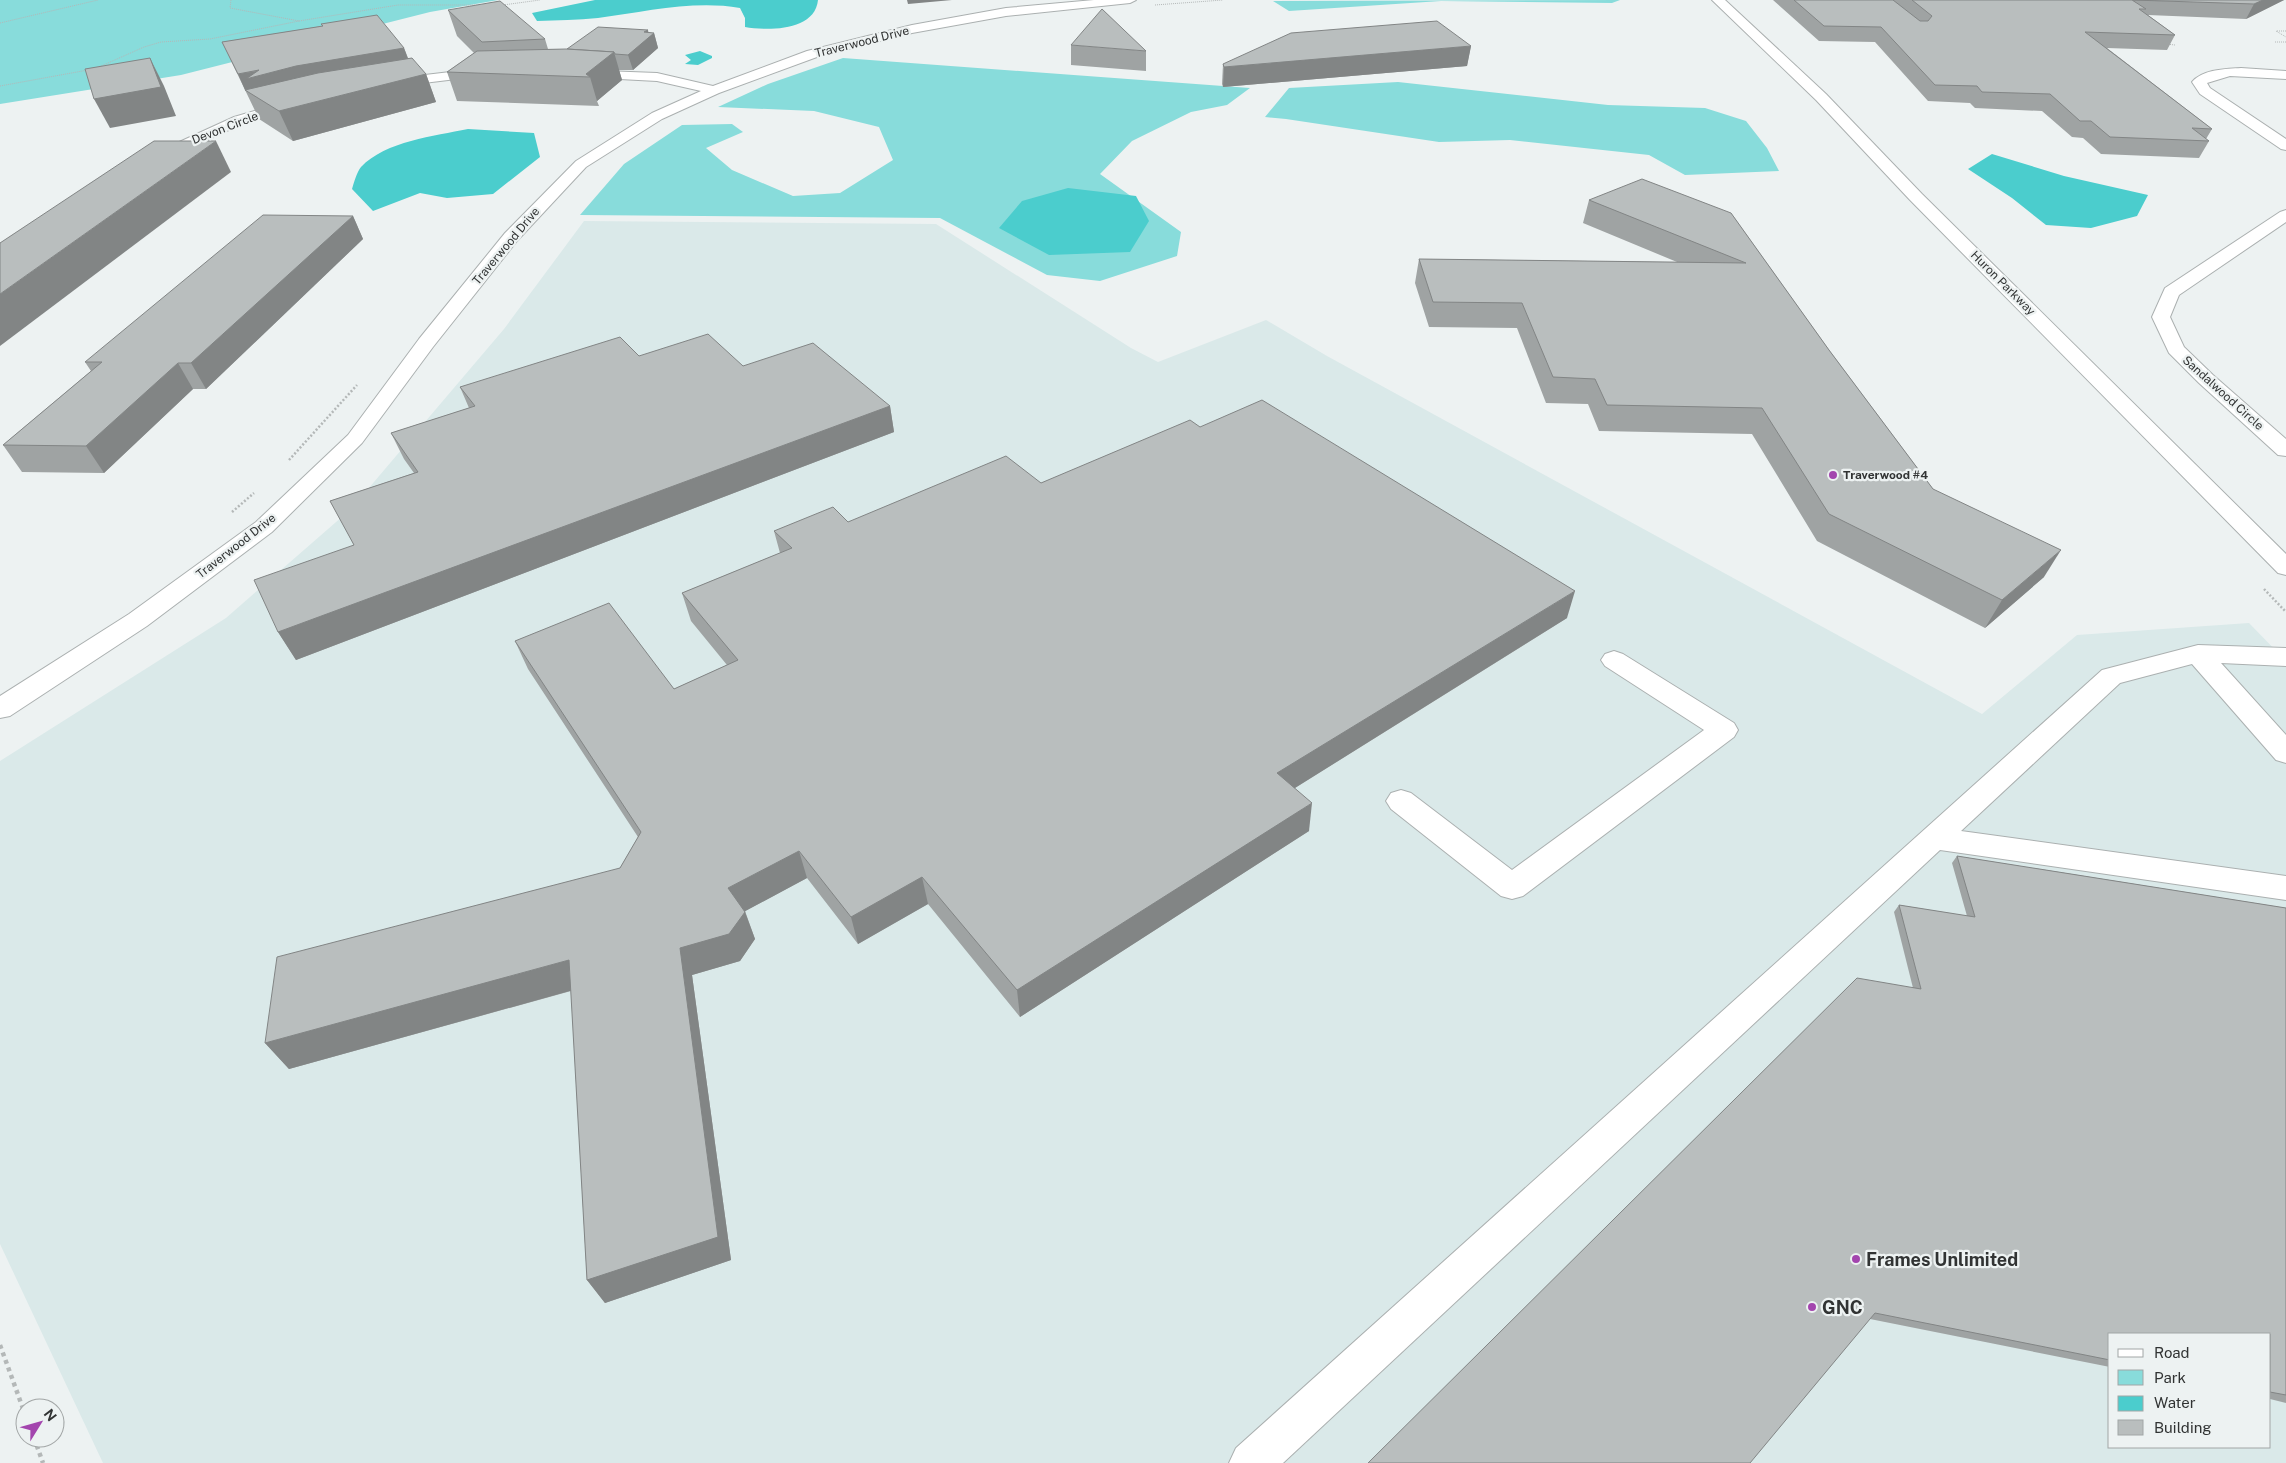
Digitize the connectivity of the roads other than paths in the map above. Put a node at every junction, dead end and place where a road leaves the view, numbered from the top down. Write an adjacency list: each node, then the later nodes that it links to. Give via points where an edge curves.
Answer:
1 (1718, 0): 15 (street, Huron Parkway, via 1821,97 1916,197)
2 (1109, 1): 3 (street, Traverwood Drive); 4 (street, Traverwood Drive)
3 (1139, 3)
4 (1000, 6): 9 (street, Traverwood Drive, via 812,54)
5 (498, 72): 8 (street, via 406,80)
6 (567, 72): 9 (street, via 657,77)
7 (2286, 75): 11 (street, via 2220,73 2199,82 2205,91)
8 (377, 86)
9 (714, 90): 19 (street, Traverwood Drive, via 658,116 580,164 511,236 355,439 264,527 138,620)
10 (309, 99): 12 (street, Devon Circle, via 239,120)
11 (2286, 146)
12 (142, 164)
13 (2286, 215): 14 (street, Sandalwood Circle, via 2171,292 2161,317 2176,349)
14 (2286, 450)
15 (2286, 568)
16 (2198, 654): 17 (street); 20 (street); 22 (street, via 2111,676)
17 (2286, 657)
18 (1614, 660): 21 (street, via 1724,730 1512,887)
19 (0, 708)
20 (2286, 753)
21 (1401, 801)
22 (1933, 838): 23 (street); 24 (street)
23 (2286, 888)
24 (1251, 1463)

